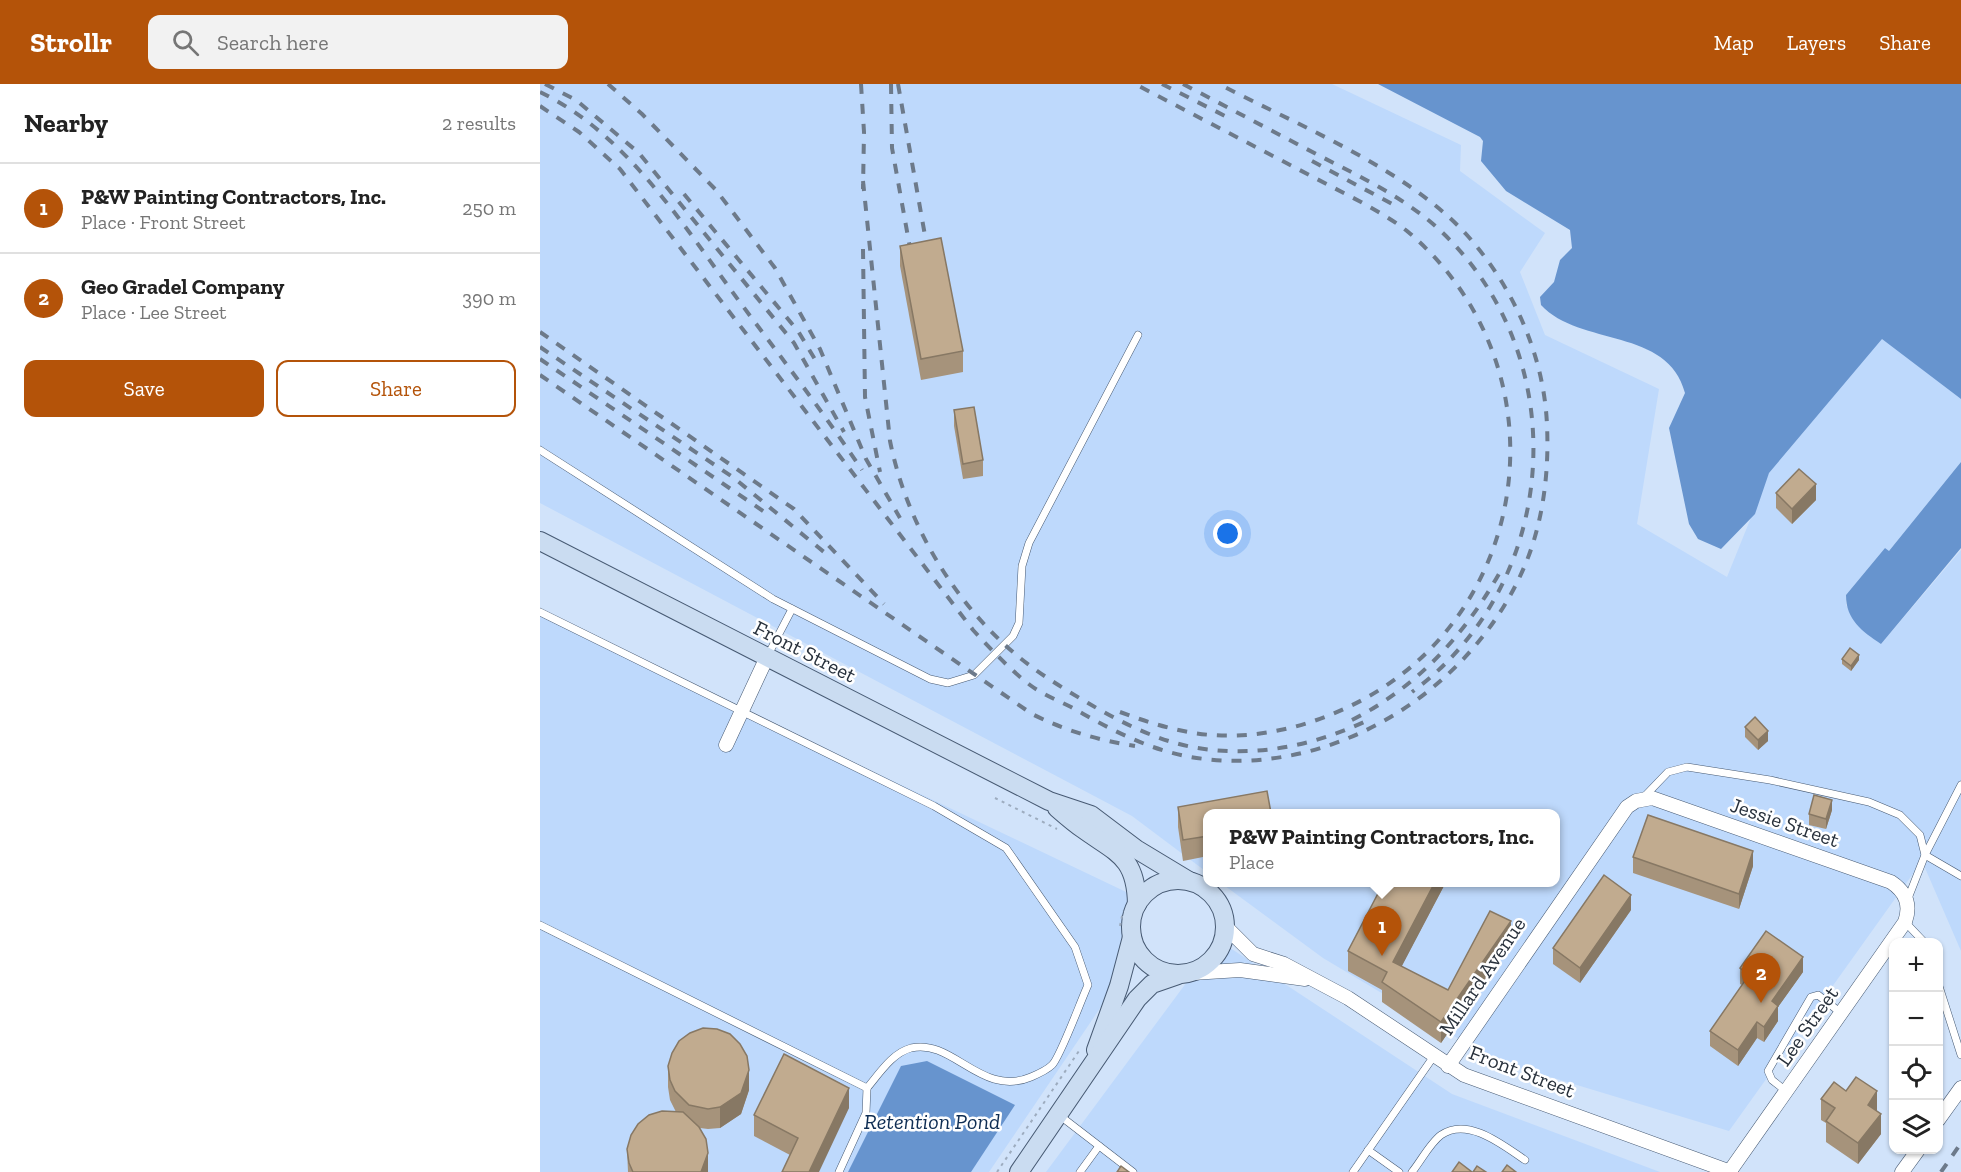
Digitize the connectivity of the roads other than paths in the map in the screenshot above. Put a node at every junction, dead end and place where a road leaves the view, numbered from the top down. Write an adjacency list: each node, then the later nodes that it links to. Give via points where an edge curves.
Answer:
1 (1138, 335): 4 (lane, via 1029,543 1022,566 1019,623 974,675 948,683 930,679)
2 (540, 450): 4 (lane)
3 (540, 541): 6 (street, Front Street)
4 (792, 609): 6 (lane)
5 (540, 612): 7 (lane)
6 (767, 657): 7 (street); 11 (street, Front Street)
7 (742, 710): 8 (street); 30 (lane, via 934,806 1006,848 1075,947 1088,986 1053,1065 1020,1082 1001,1083 931,1047 911,1048 895,1057)
8 (726, 745)
9 (1961, 785): 12 (lane)
10 (1641, 800): 12 (lane, via 1668,772 1687,767 1770,780 1869,802 1899,815 1920,835); 15 (street, Jessie Street, via 1652,798 1886,879 1899,888); 28 (street, Millard Avenue, via 1627,807)
11 (1049, 801): 14 (street, Front Street, via 1091,815 1136,849); 16 (street, Front Street, via 1119,854 1133,875)
12 (1924, 855): 13 (lane); 15 (lane)
13 (1961, 876)
14 (1189, 881): 16 (street, via 1172,880 1157,885); 19 (street, via 1214,897)
15 (1907, 901): 17 (street, Lee Street)
16 (1137, 904): 20 (street)
17 (1905, 922): 21 (lane); 25 (street, Lee Street)
18 (540, 925): 30 (lane)
19 (1226, 927): 22 (street, via 1215,957); 23 (street, Front Street, via 1253,954 1284,964)
20 (1132, 937): 22 (street, via 1148,964 1162,972); 29 (street)
21 (1920, 938)
22 (1185, 974): 23 (street, Front Street, via 1240,970); 29 (street, via 1158,981 1142,994)
23 (1313, 980): 27 (street, Front Street, via 1365,1008)
24 (1941, 992): 26 (lane)
25 (1842, 1013): 32 (street, Lee Street); 32 (lane, via 1818,995 1811,997 1768,1071 1772,1080)
26 (1961, 1055)
27 (1434, 1056): 28 (street, Front Street); 36 (lane)
28 (1448, 1065): 46 (street, Front Street, via 1517,1095)
29 (1091, 1066): 34 (street)
30 (867, 1088): 39 (lane, via 866,1113)
31 (1961, 1088): 33 (street)
32 (1786, 1091): 46 (street, Lee Street)
33 (1943, 1113)
34 (1059, 1114): 35 (lane); 40 (street)
35 (1099, 1146): 41 (lane); 42 (lane)
36 (1368, 1150): 43 (lane); 44 (lane)
37 (1915, 1154): 47 (street)
38 (1525, 1160): 45 (lane, via 1491,1137 1468,1130 1451,1131 1440,1136)
39 (839, 1172)
40 (1019, 1172)
41 (1080, 1172)
42 (1133, 1172)
43 (1353, 1172)
44 (1399, 1172)
45 (1412, 1172)
46 (1730, 1172)
47 (1902, 1172)

